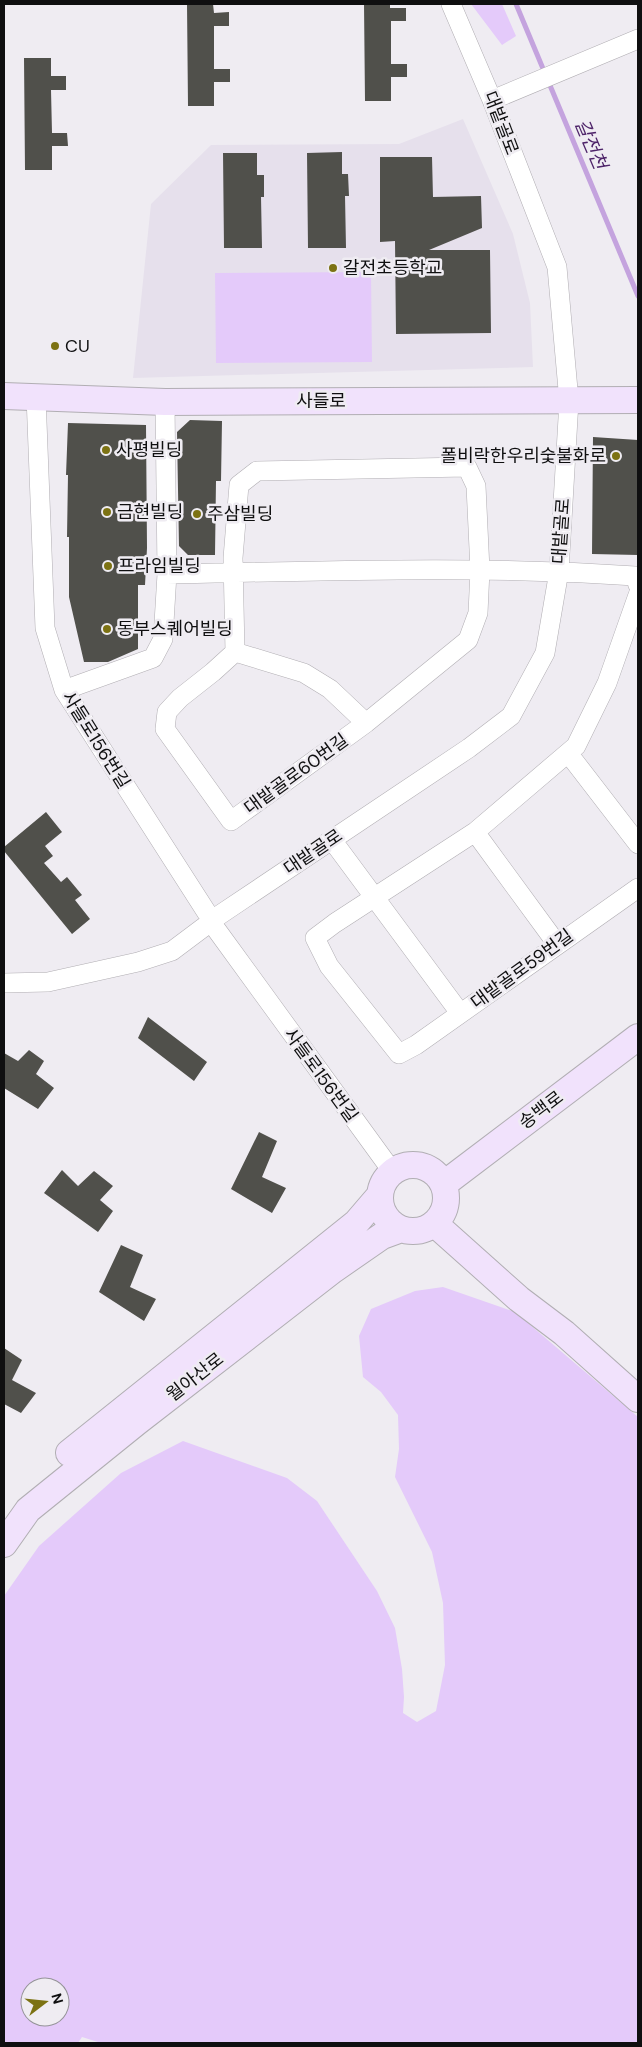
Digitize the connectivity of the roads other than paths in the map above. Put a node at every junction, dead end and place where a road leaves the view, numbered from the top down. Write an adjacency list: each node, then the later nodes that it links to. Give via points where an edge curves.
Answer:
1 (451, 4): 3 (street, 대밭골로)
2 (637, 40): 3 (street)
3 (492, 100): 7 (street, 대밭골로, via 556,267)
4 (4, 396): 5 (main road, 사들로)
5 (36, 396): 8 (main road, 사들로); 16 (street, 사들로156번길, via 45,628)
6 (638, 400): 7 (main road, 사들로)
7 (569, 401): 8 (main road, 사들로); 10 (street, 대밭골로)
8 (165, 402): 12 (street)
9 (480, 570): 10 (street); 11 (street); 11 (street, 대밭골로60번길, via 476,486 467,468 257,471 238,485); 17 (street, 대밭골로60번길, via 478,612 468,640)
10 (559, 571): 13 (street, via 635,576); 20 (street, 대밭골로, via 545,653 511,716)
11 (233, 573): 12 (street); 15 (street, 대밭골로60번길)
12 (167, 574): 16 (street, via 163,639 153,658)
13 (638, 585)
14 (638, 595): 18 (street, via 607,683 576,746)
15 (234, 652): 17 (street, via 304,673 330,689); 17 (street, 대밭골로60번길, via 167,712 165,729 231,821)
16 (64, 690): 24 (street, 사들로156번길)
17 (366, 723)
18 (568, 753): 19 (street); 21 (street)
19 (475, 832): 23 (street); 25 (street)
20 (332, 840): 23 (street, 대밭골로59번길); 24 (street, 대밭골로)
21 (638, 844)
22 (638, 888): 25 (street, 대밭골로59번길)
23 (374, 898): 27 (street, 대밭골로59번길); 27 (street, via 315,938 329,966 399,1054)
24 (211, 921): 26 (street, 대밭골로, via 172,951 138,962 48,982); 29 (street, 사들로156번길)
25 (557, 944): 27 (street, 대밭골로59번길)
26 (4, 984)
27 (460, 1014)
28 (638, 1037): 30 (main road, 송백로)
29 (392, 1171): 30 (main road, via 408,1164 425,1166 433,1170); 31 (main road)
30 (444, 1184): 32 (main road, via 445,1210)
31 (380, 1195): 33 (main road, via 382,1212); 35 (main road, via 356,1223 26,1488)
32 (435, 1224): 33 (main road, via 418,1231); 34 (main road)
33 (401, 1229): 36 (main road, 월아산로, via 382,1236 333,1270 137,1422 28,1510)
34 (638, 1400)
35 (4, 1513)
36 (4, 1544)

